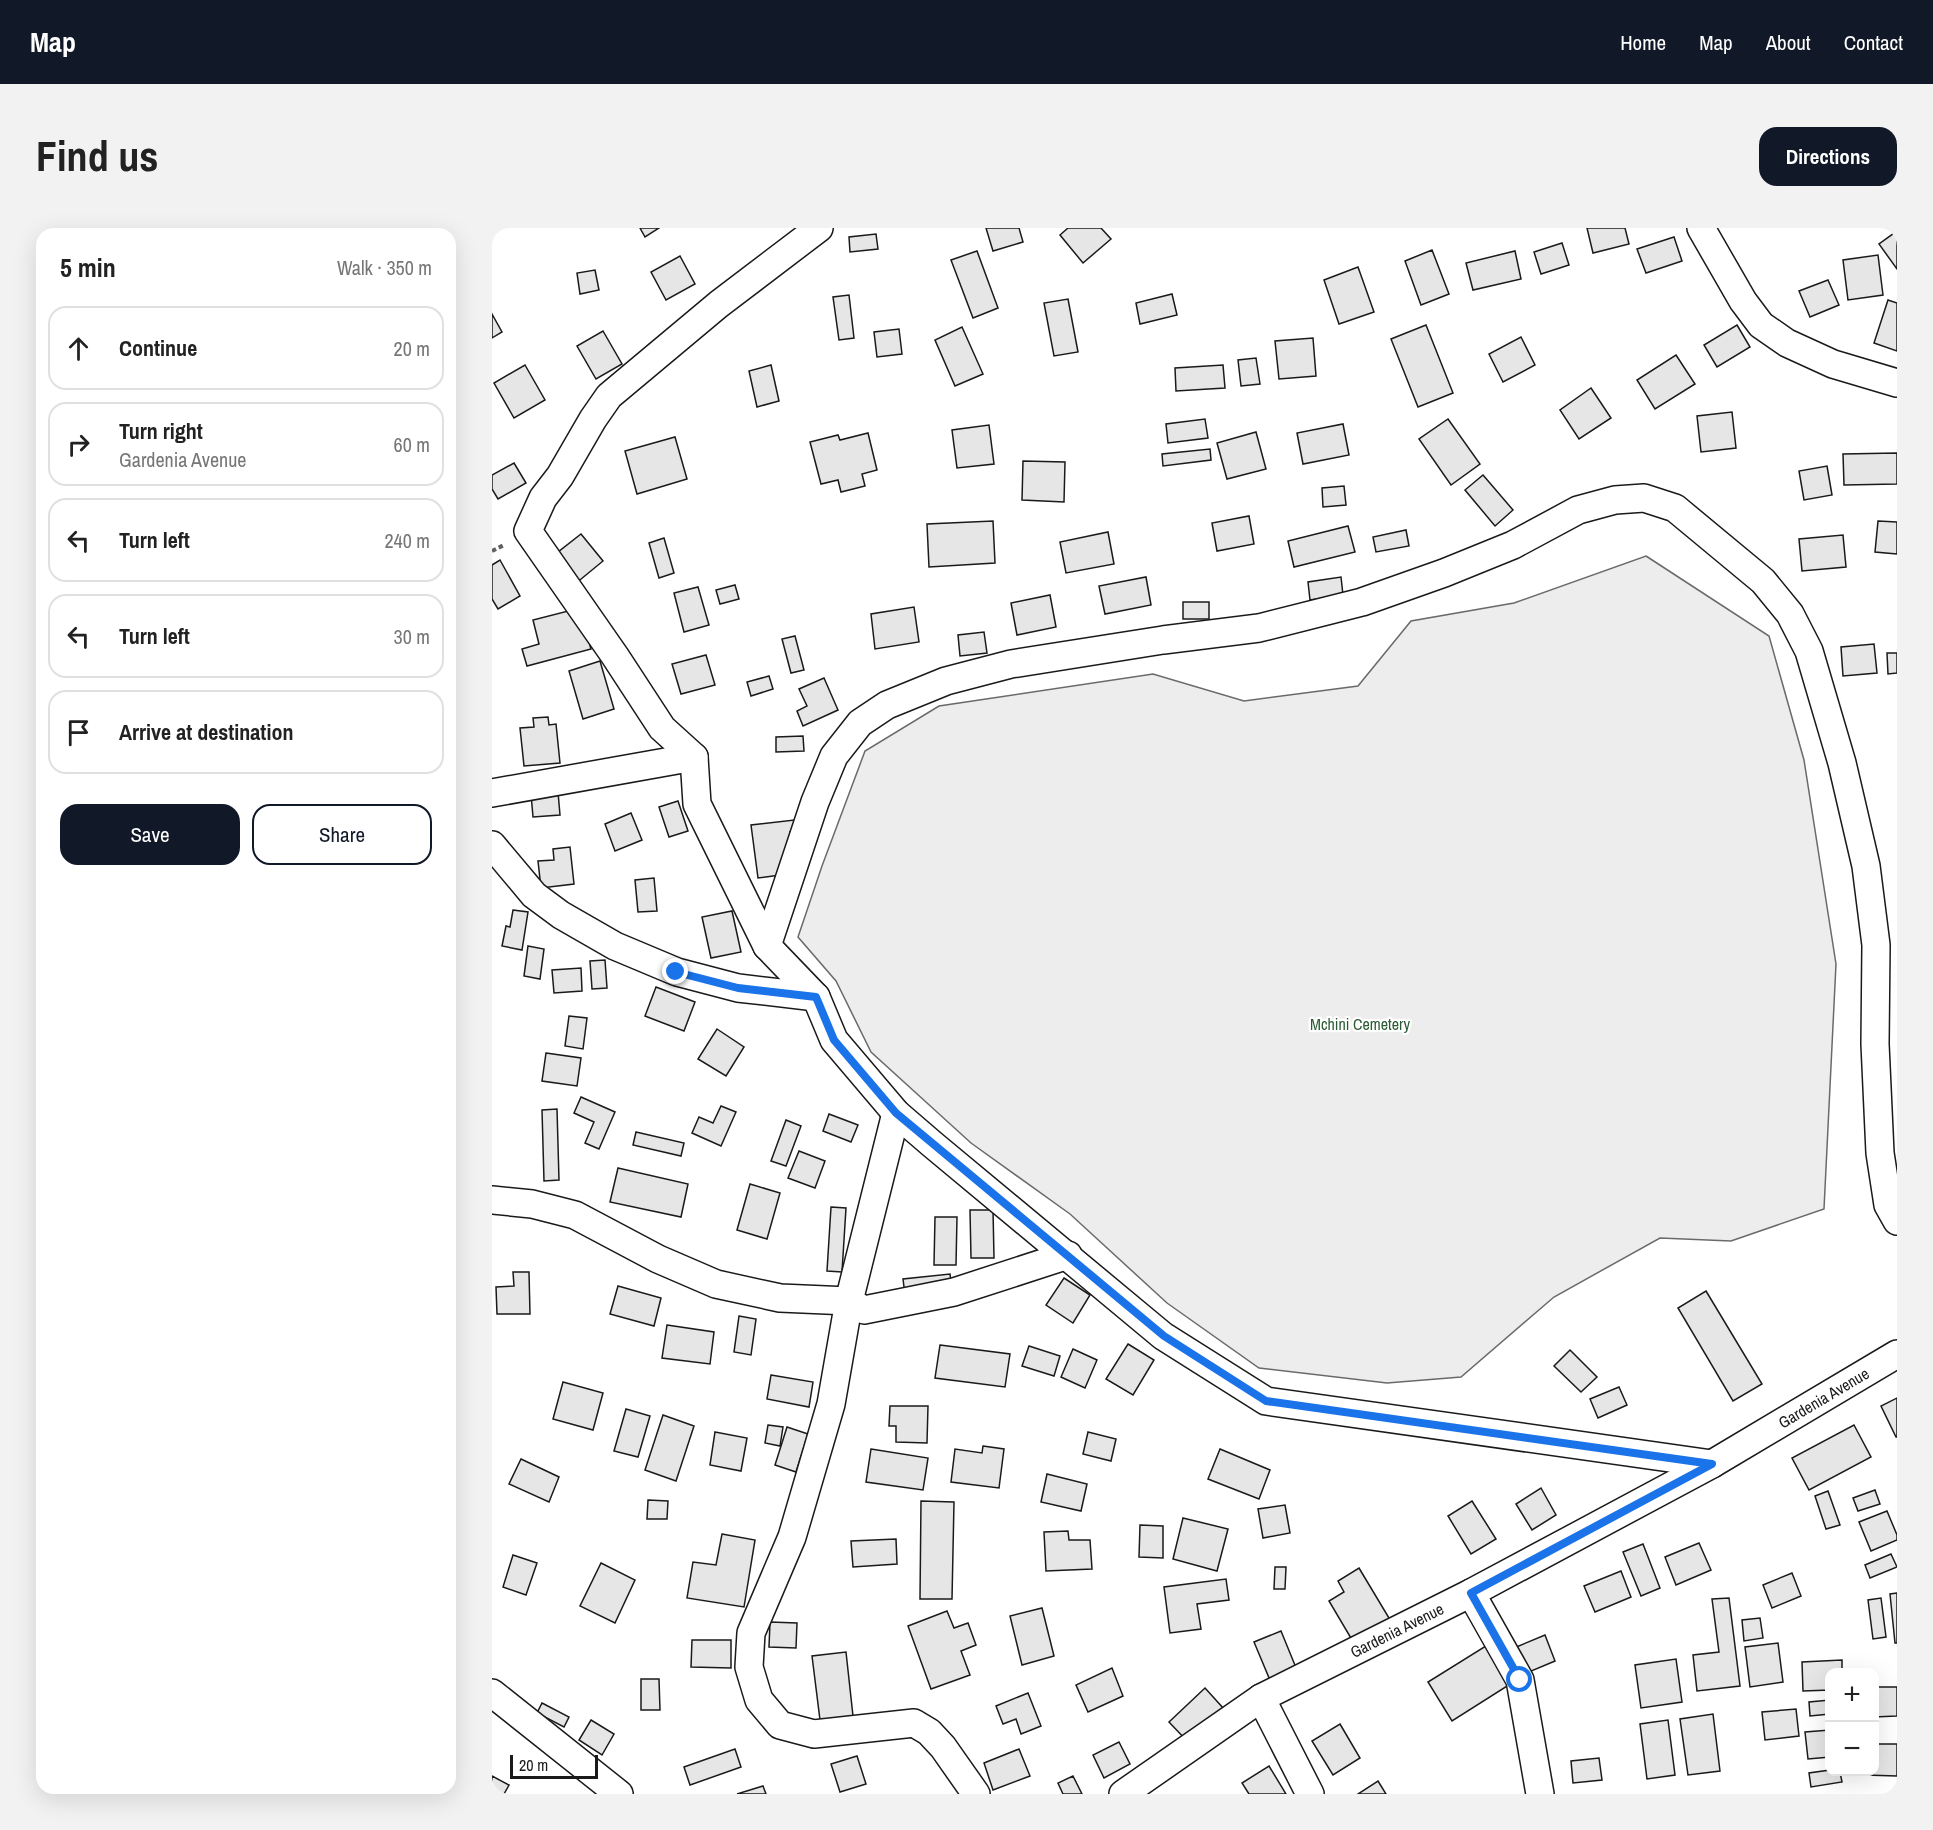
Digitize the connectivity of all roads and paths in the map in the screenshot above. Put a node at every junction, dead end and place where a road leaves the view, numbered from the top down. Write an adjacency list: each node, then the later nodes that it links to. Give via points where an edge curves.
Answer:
1 (819, 228): 4 (street, via 719,304 609,396 543,498 528,531 662,728)
2 (1701, 228): 3 (street, via 1761,325 1787,343 1833,364)
3 (1897, 383)
4 (694, 757): 5 (street); 7 (street, via 697,804)
5 (492, 793)
6 (492, 845): 8 (street, via 534,895 615,945 676,972 738,988)
7 (767, 945): 8 (street); 11 (street, via 834,756 860,723 887,705 946,681 1011,664 1258,628 1362,602 1513,545 1578,510 1615,500 1644,498 1675,508 1763,581 1790,614 1809,651 1842,763 1866,866 1876,945 1880,1153 1888,1205)
8 (816, 997): 9 (street, via 834,1040)
9 (896, 1113): 12 (street); 13 (street)
10 (492, 1200): 13 (street, via 532,1204 575,1215 658,1259 716,1284 780,1298)
11 (1897, 1221)
12 (1068, 1255): 13 (street, via 954,1292 864,1310); 15 (street, via 1164,1336 1266,1401)
13 (849, 1301): 20 (street, via 831,1404 792,1537 750,1633 749,1667 759,1701 780,1725 814,1734 914,1723 943,1748)
14 (1897, 1354): 15 (street, Gardenia Avenue)
15 (1712, 1464): 16 (street, Gardenia Avenue)
16 (1471, 1593): 18 (street, Gardenia Avenue); 23 (street, via 1520,1680)
17 (492, 1693): 19 (street)
18 (1262, 1698): 21 (street, Gardenia Avenue); 22 (street)
19 (619, 1794)
20 (976, 1794)
21 (1123, 1794)
22 (1310, 1794)
23 (1540, 1794)

